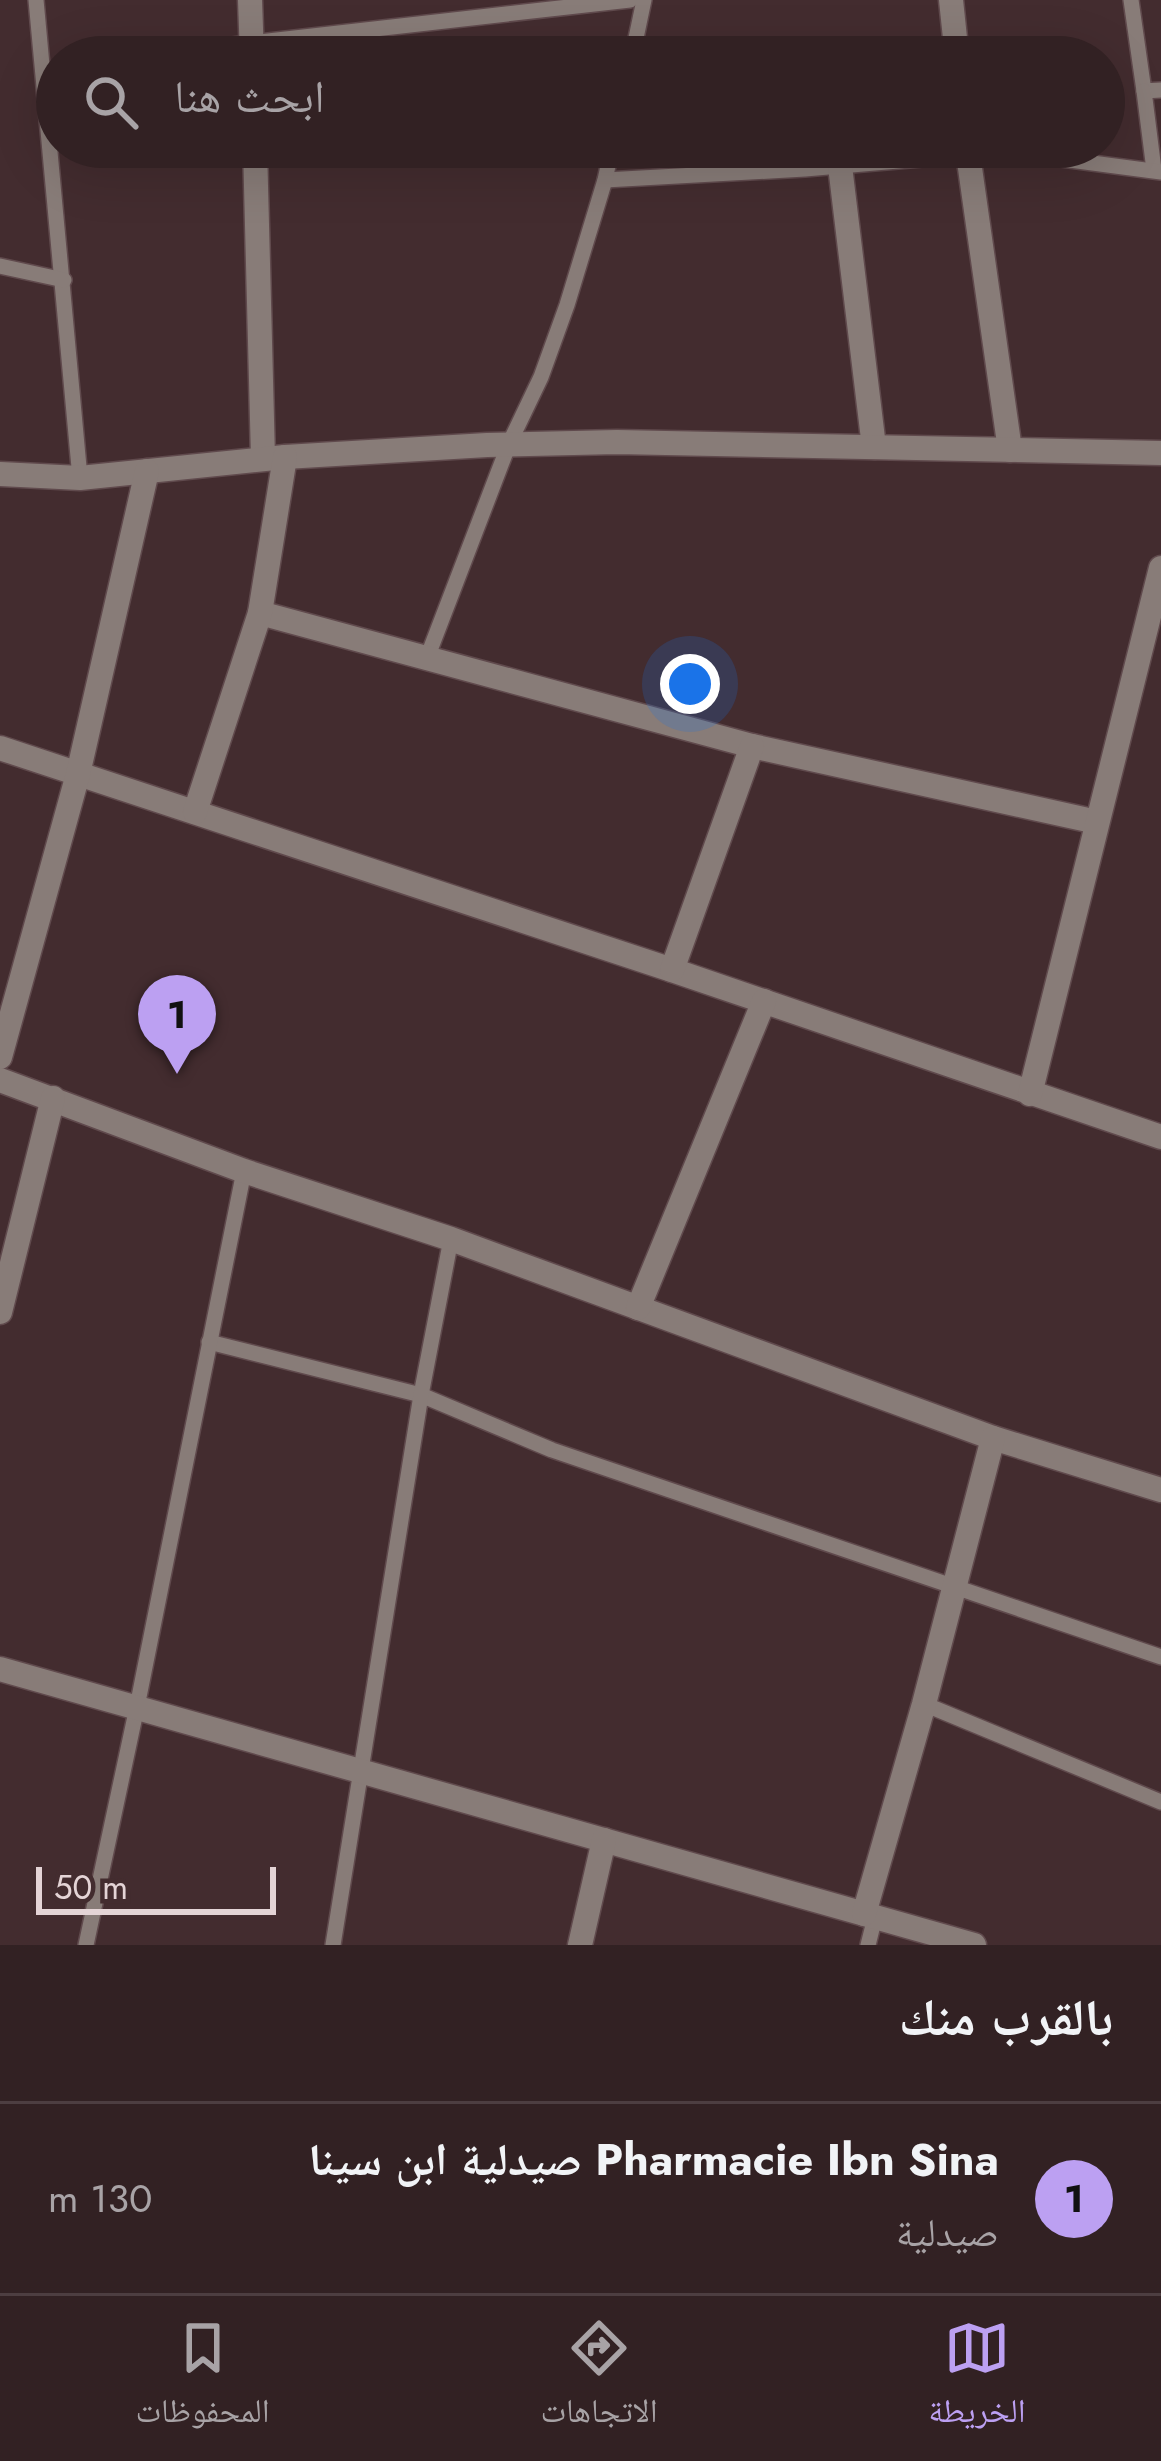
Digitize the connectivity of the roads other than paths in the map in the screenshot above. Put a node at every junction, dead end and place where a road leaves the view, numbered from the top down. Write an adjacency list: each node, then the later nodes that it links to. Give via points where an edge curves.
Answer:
1 (36, 0): 7 (lane)
2 (250, 0): 8 (street)
3 (630, 0): 9 (lane)
4 (644, 0): 10 (lane)
5 (951, 0): 11 (street)
6 (1131, 0): 12 (lane)
7 (43, 36)
8 (251, 36)
9 (358, 36)
10 (636, 36)
11 (955, 36)
12 (1152, 91): 20 (lane)
13 (1125, 167): 20 (lane)
14 (56, 168): 23 (lane)
15 (256, 168): 28 (street)
16 (608, 168): 21 (lane)
17 (806, 168): 21 (lane)
18 (840, 168): 25 (street)
19 (969, 168): 26 (street)
20 (1157, 171)
21 (605, 180): 24 (lane, via 541,377)
22 (0, 266): 23 (lane)
23 (64, 280): 31 (lane)
24 (509, 444): 25 (street); 28 (street); 34 (lane)
25 (874, 447): 26 (street)
26 (1010, 450): 27 (street)
27 (1161, 453)
28 (274, 457): 29 (street); 33 (street)
29 (147, 470): 31 (street); 37 (street)
30 (0, 474): 31 (street)
31 (80, 478)
32 (1161, 568): 39 (street)
33 (260, 613): 34 (street); 38 (street)
34 (427, 658): 35 (street)
35 (752, 746): 39 (street); 40 (street)
36 (0, 748): 37 (street)
37 (78, 773): 38 (street); 42 (street)
38 (195, 812): 40 (street)
39 (1097, 822): 44 (street)
40 (672, 970): 41 (street)
41 (764, 1001): 44 (street); 49 (street)
42 (0, 1057)
43 (0, 1080): 45 (street)
44 (1030, 1094): 46 (street)
45 (53, 1098): 47 (street); 50 (street)
46 (1160, 1132)
47 (244, 1171): 48 (street); 51 (lane)
48 (451, 1239): 49 (street); 52 (lane)
49 (638, 1308): 53 (street)
50 (0, 1312)
51 (209, 1342): 52 (lane); 59 (lane)
52 (421, 1395): 55 (lane, via 552,1450); 60 (lane)
53 (993, 1438): 54 (street); 55 (street)
54 (1160, 1488)
55 (956, 1585): 56 (lane); 58 (street)
56 (1161, 1657)
57 (0, 1669): 59 (street)
58 (924, 1704): 61 (lane); 63 (street)
59 (137, 1707): 60 (street); 64 (lane)
60 (361, 1773): 62 (street); 65 (lane)
61 (1161, 1802)
62 (604, 1840): 63 (street); 66 (street)
63 (870, 1916): 67 (lane); 68 (street)
64 (86, 1945)
65 (333, 1945)
66 (580, 1945)
67 (868, 1945)
68 (974, 1945)

